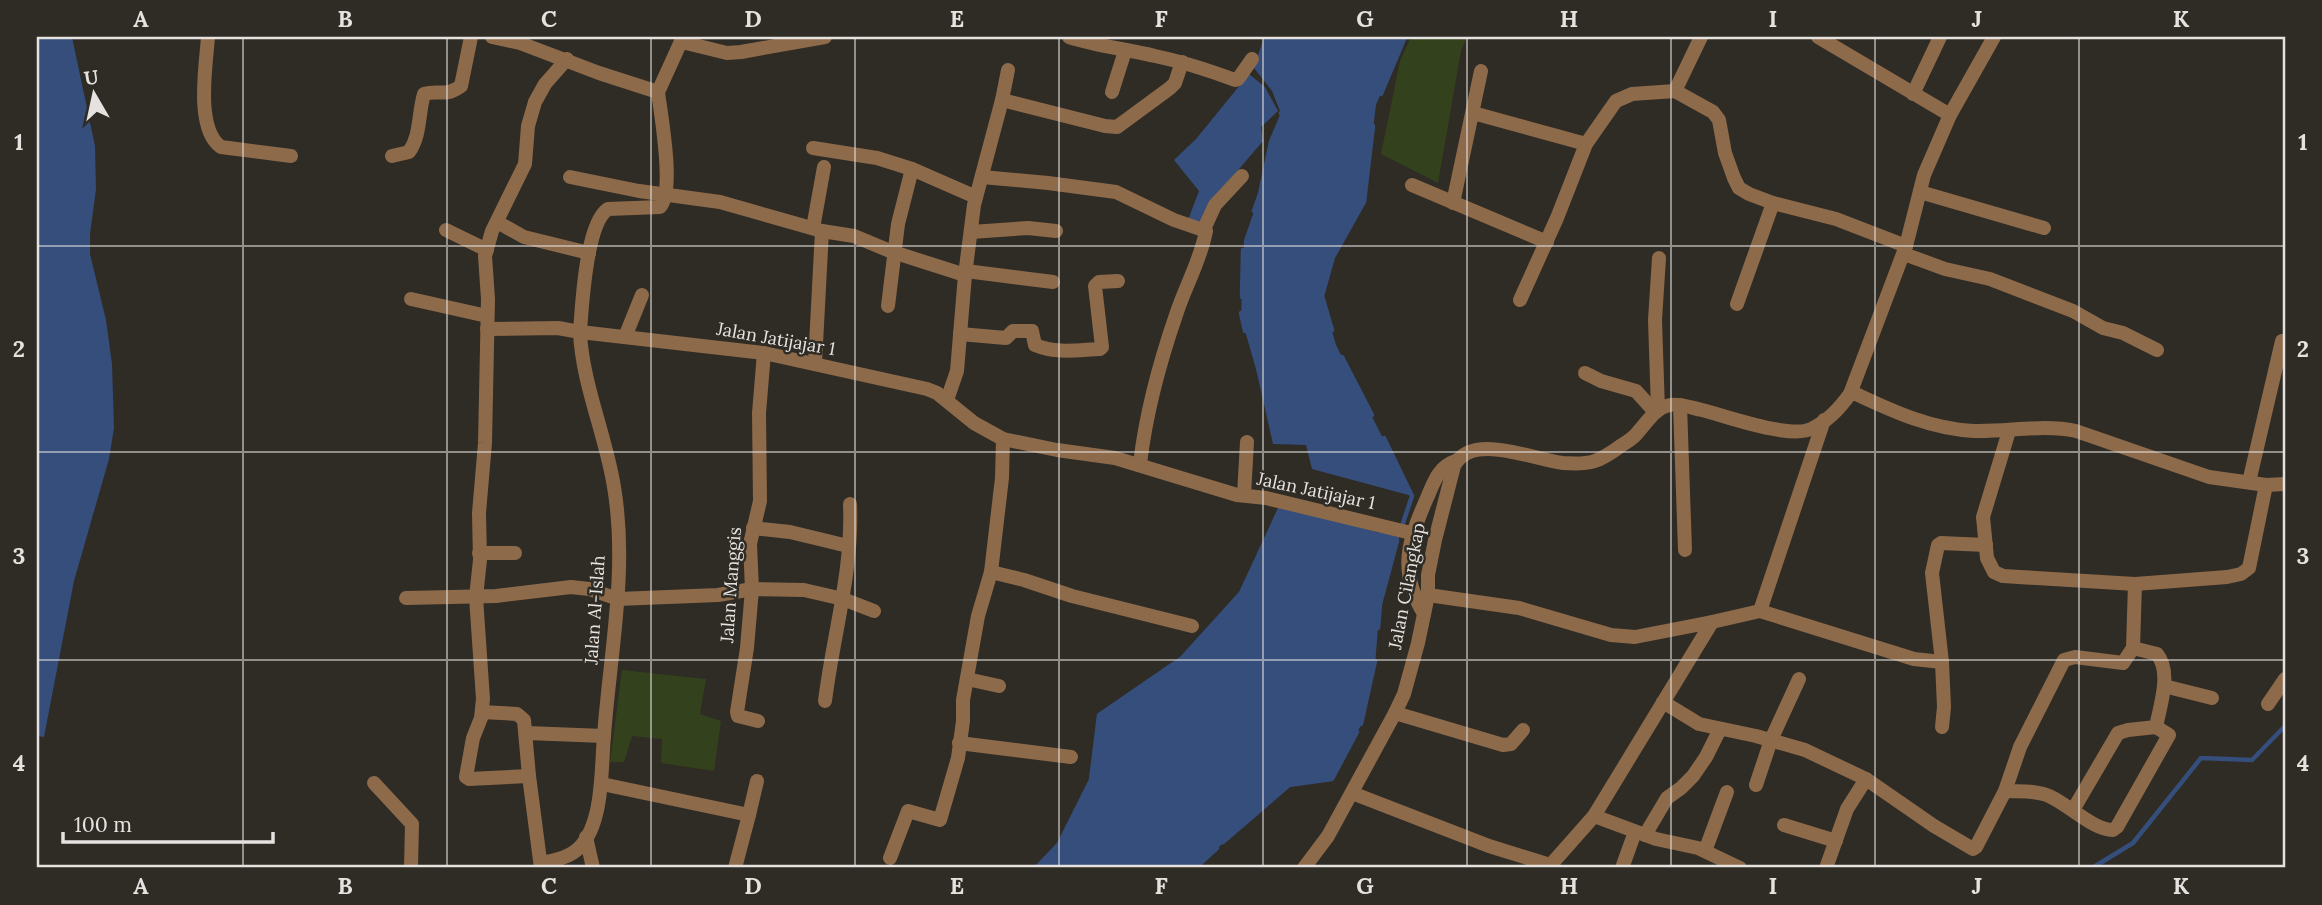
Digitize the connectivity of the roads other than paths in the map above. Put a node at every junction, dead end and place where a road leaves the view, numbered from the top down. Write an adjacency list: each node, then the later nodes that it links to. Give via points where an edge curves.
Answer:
1 (208, 37): 26 (street, via 203,100 213,139 221,147)
2 (471, 37): 27 (street, via 461,86 451,93 424,94 412,147)
3 (492, 37): 12 (street)
4 (825, 37): 10 (street, via 727,52)
5 (1069, 37): 11 (street)
6 (1701, 37): 17 (street)
7 (1818, 37): 20 (street)
8 (1940, 37): 20 (street)
9 (1994, 37): 23 (street)
10 (682, 39): 18 (street)
11 (1125, 51): 14 (street); 19 (street)
12 (567, 60): 18 (street); 39 (street, via 535,103 525,164)
13 (1252, 60): 14 (street, via 1237,80)
14 (1182, 62): 21 (street, via 1175,83 1117,127)
15 (1008, 70): 21 (street)
16 (1481, 71): 22 (street)
17 (1675, 91): 24 (street, via 1624,96); 38 (street, via 1717,115 1739,188)
18 (659, 92): 35 (street)
19 (1112, 92)
20 (1913, 94): 23 (street)
21 (1002, 100): 32 (street)
22 (1473, 113): 24 (street); 37 (street)
23 (1950, 115): 34 (street)
24 (1586, 144): 46 (street)
25 (813, 148): 29 (street, via 865,155)
26 (291, 156)
27 (392, 156)
28 (824, 167): 43 (street)
29 (912, 169): 36 (street); 49 (street)
30 (1242, 176): 41 (street, via 1215,205)
31 (570, 177): 35 (street)
32 (982, 177): 36 (street); 41 (street, via 1116,192 1164,216)
33 (1412, 185): 37 (street)
34 (1920, 192): 40 (street); 48 (street)
35 (667, 194): 43 (street, via 720,202); 50 (street, via 657,208 603,212)
36 (976, 197): 45 (street)
37 (1453, 203): 46 (street)
38 (1773, 203): 48 (street, via 1836,219); 58 (street)
39 (497, 222): 47 (street); 50 (street, via 524,237)
40 (2044, 228)
41 (1204, 229): 78 (street, via 1158,374)
42 (446, 230): 47 (street)
43 (818, 230): 49 (street, via 854,236); 67 (street, via 820,314)
44 (1056, 231): 45 (street, via 1011,228)
45 (971, 232): 52 (street)
46 (1547, 242): 57 (street)
47 (487, 250): 60 (street)
48 (1905, 250): 65 (street, via 1945,269 2001,283 2073,311); 69 (street)
49 (894, 252): 52 (street); 59 (street)
50 (589, 253): 61 (street)
51 (1659, 258): 72 (street)
52 (965, 273): 54 (street); 62 (street)
53 (1118, 281): 62 (street, via 1095,286 1100,349 1063,352 1042,348 1035,345 1032,331 1013,331 1006,338)
54 (1053, 282)
55 (642, 295): 63 (street)
56 (411, 299): 60 (street, Jalan Jatijajar 1)
57 (1520, 300)
58 (1737, 304)
59 (888, 306)
60 (486, 322): 61 (street, Jalan Jatijajar 1); 89 (street)
61 (580, 332): 63 (street, Jalan Jatijajar 1); 97 (street, Jalan Al-Islah, via 581,355 614,488)
62 (960, 334): 70 (street, via 957,371)
63 (625, 337): 66 (street, Jalan Jatijajar 1)
64 (2282, 341): 79 (street)
65 (2157, 350)
66 (764, 353): 67 (street, Jalan Jatijajar 1); 84 (street, Jalan Manggis, via 760,501)
67 (815, 363): 70 (street, Jalan Jatijajar 1, via 927,389)
68 (1585, 373): 72 (street, via 1636,391)
69 (1850, 394): 73 (street, via 1835,414); 74 (street, via 1926,424)
70 (947, 400): 75 (street, Jalan Jatijajar 1)
71 (1680, 405): 72 (street); 73 (street, via 1767,428 1808,430); 88 (street)
72 (1657, 411): 77 (street, via 1636,436 1601,460 1559,462 1505,450 1477,450)
73 (1824, 420): 100 (street)
74 (2010, 431): 79 (street, via 2059,427 2209,477); 86 (street, via 1983,517)
75 (1003, 439): 78 (street, Jalan Jatijajar 1); 91 (street)
76 (1247, 442): 82 (street)
77 (1459, 459): 85 (street, via 1442,468); 94 (street, Jalan Cilangkap, via 1435,540)
78 (1140, 464): 82 (street, Jalan Jatijajar 1)
79 (2249, 482): 81 (street)
80 (2285, 484): 81 (street)
81 (2266, 485): 92 (street, via 2246,572)
82 (1244, 495): 85 (street, Jalan Jatijajar 1)
83 (850, 504): 87 (street)
84 (753, 527): 87 (street); 93 (street, Jalan Manggis)
85 (1403, 531): 101 (street, via 1408,572)
86 (1986, 545): 92 (street, via 1991,568 2003,576); 105 (street, via 1938,545 1932,573)
87 (848, 546): 98 (street)
88 (1685, 550)
89 (480, 553): 90 (street); 95 (street)
90 (515, 553)
91 (991, 572): 103 (street); 106 (street)
92 (2135, 584): 104 (street)
93 (752, 589): 97 (street); 98 (street, via 804,590); 117 (street, Jalan Manggis, via 737,712)
94 (1429, 596): 101 (street, Jalan Cilangkap); 102 (street, via 1519,608 1611,635 1635,637)
95 (476, 597): 96 (street); 97 (street, via 571,587); 115 (street)
96 (406, 598)
97 (618, 599): 123 (street, Jalan Al-Islah)
98 (843, 599): 99 (street); 112 (street)
99 (874, 611)
100 (1760, 611): 102 (street); 105 (street, via 1914,659)
101 (1424, 614): 116 (street, Jalan Cilangkap)
102 (1712, 622): 113 (street)
103 (1192, 626)
104 (2133, 648): 110 (street, via 2160,656); 133 (street, via 2123,663 2075,657 2064,660 2020,747)
105 (1942, 662): 118 (street)
106 (967, 679): 109 (street); 125 (street)
107 (1798, 679): 124 (street)
108 (2285, 679): 114 (street)
109 (999, 686)
110 (2164, 686): 111 (street); 119 (street)
111 (2212, 698)
112 (825, 701)
113 (1662, 702): 120 (street, via 1699,724); 138 (street)
114 (2268, 704)
115 (482, 712): 122 (street, via 517,714); 127 (street, via 466,777)
116 (1395, 713): 121 (street, via 1503,745 1511,744); 135 (street, Jalan Cilangkap)
117 (758, 721)
118 (1942, 727)
119 (2156, 727): 136 (street, via 2118,733); 136 (street, via 2169,735 2115,829 2107,830)
120 (1720, 729): 124 (street); 140 (street, via 1693,776 1667,798)
121 (1523, 730)
122 (527, 733): 123 (street); 127 (street)
123 (604, 736): 131 (street, Jalan Al-Islah)
124 (1771, 740): 128 (street, via 1805,750); 132 (street)
125 (959, 743): 126 (street); 144 (street, via 940,820 908,811)
126 (1071, 757)
127 (528, 776): 145 (street)
128 (1866, 779): 133 (street, via 1973,849); 142 (street, via 1847,808)
129 (757, 780): 137 (street)
130 (373, 783): 147 (street, via 412,824)
131 (602, 784): 137 (street); 141 (street, Jalan Al-Islah)
132 (1756, 785)
133 (2005, 791): 136 (street, via 2047,794)
134 (1727, 792): 143 (street)
135 (1352, 793): 146 (street); 150 (street, Jalan Cilangkap)
136 (2073, 810)
137 (749, 815): 149 (street)
138 (1594, 816): 140 (street); 146 (street)
139 (1784, 825): 142 (street)
140 (1640, 833): 143 (street); 151 (street)
141 (586, 836): 145 (street, Jalan Al-Islah, via 566,857); 148 (street)
142 (1836, 841): 153 (street)
143 (1705, 851): 152 (street)
144 (890, 858)
145 (541, 865)
146 (1549, 867)
147 (411, 868)
148 (593, 868)
149 (735, 868)
150 (1304, 868)
151 (1622, 868)
152 (1740, 868)
153 (1826, 868)

